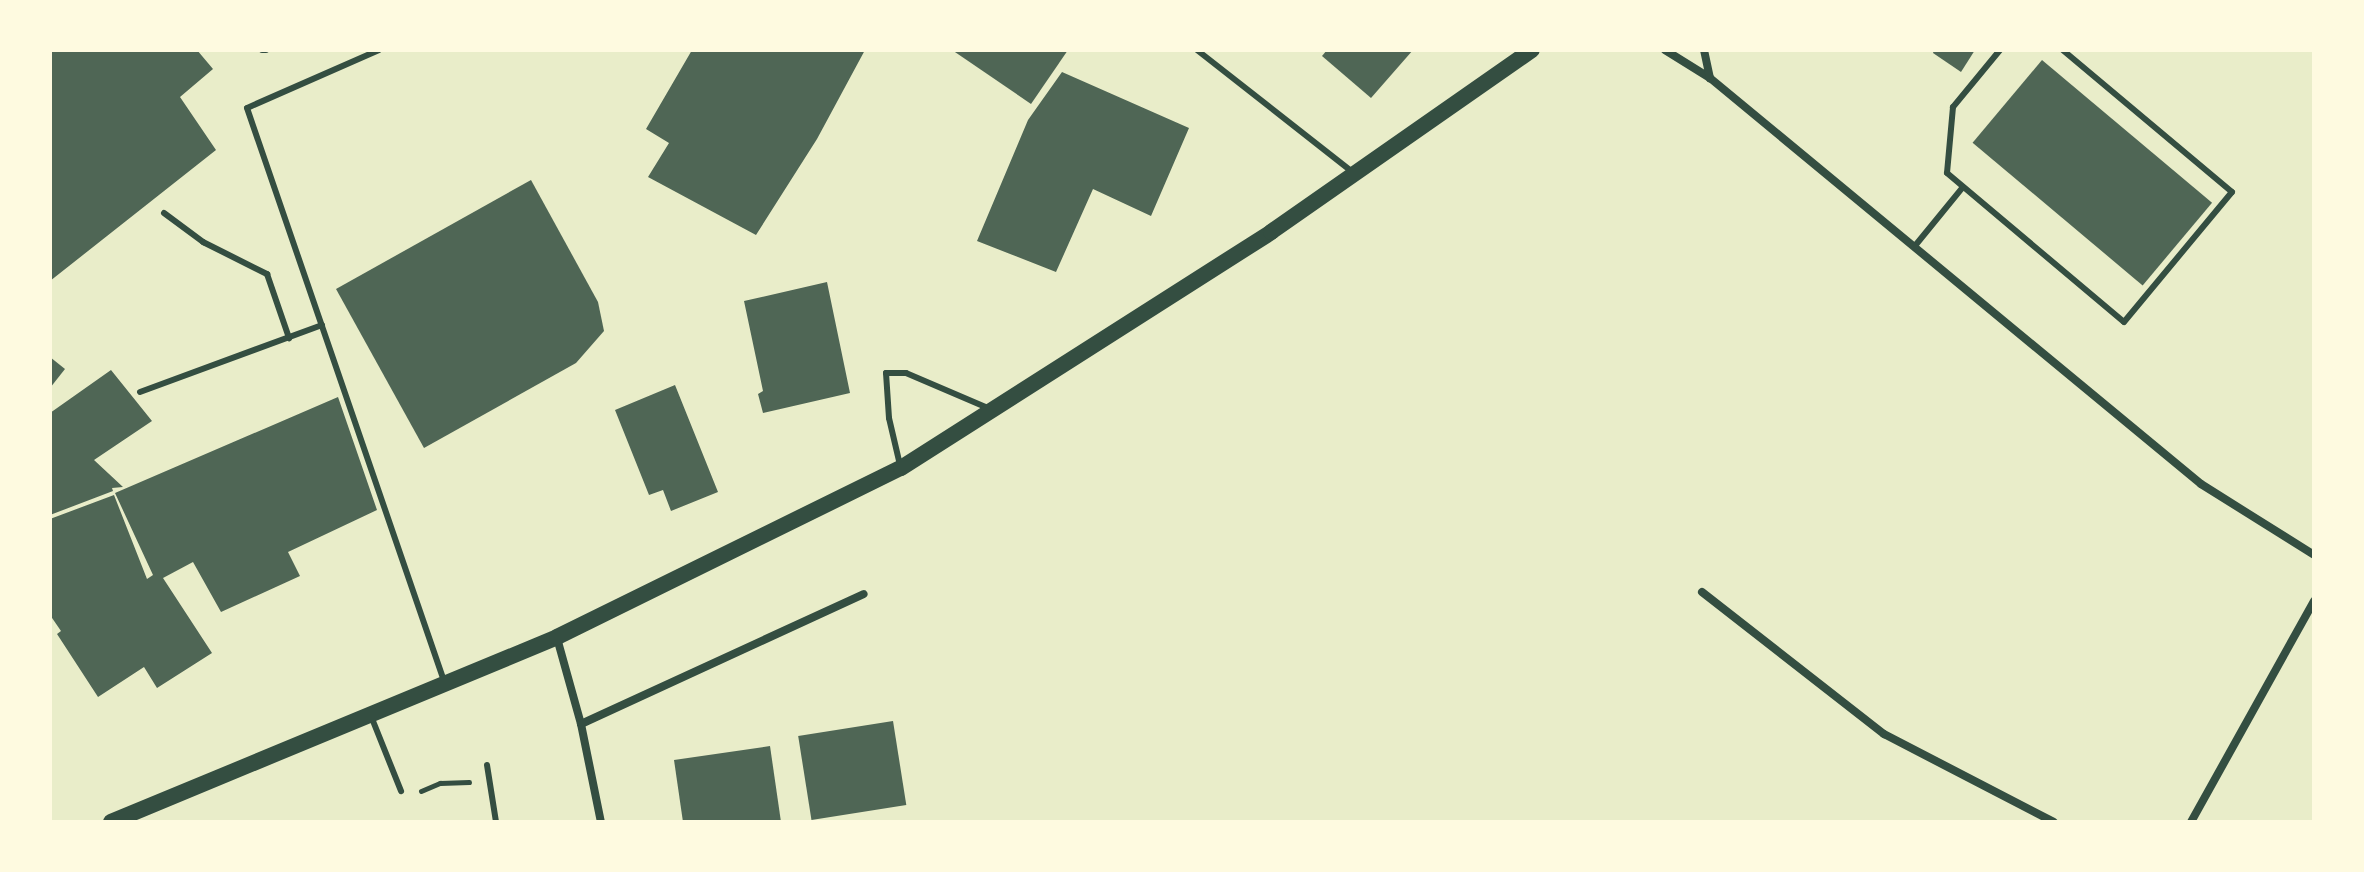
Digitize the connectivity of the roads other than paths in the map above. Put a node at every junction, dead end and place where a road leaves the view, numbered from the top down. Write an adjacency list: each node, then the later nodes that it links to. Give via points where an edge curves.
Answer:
1 (379, 50): 13 (lane, via 247,108)
2 (1197, 50): 9 (lane)
3 (1532, 50): 9 (main road)
4 (1665, 50): 8 (street)
5 (1704, 50): 8 (street)
6 (2000, 50): 10 (lane, via 1953,107 1947,173)
7 (2063, 50): 10 (lane, via 2232,192 2124,322)
8 (1710, 78): 12 (street)
9 (1356, 175): 16 (main road)
10 (1963, 187): 12 (lane)
11 (164, 213): 14 (lane, via 203,242 267,274)
12 (1914, 247): 18 (street, via 2201,484)
13 (322, 325): 14 (lane); 23 (lane)
14 (289, 338): 15 (lane)
15 (140, 392)
16 (993, 411): 17 (main road); 17 (lane, via 906,373 886,373 889,418)
17 (901, 468): 22 (main road)
18 (2314, 555)
19 (1702, 592): 31 (street, via 1884,734)
20 (863, 594): 25 (street)
21 (2314, 601): 32 (street)
22 (557, 637): 23 (main road); 25 (street)
23 (445, 684): 24 (main road)
24 (371, 716): 27 (lane); 28 (main road)
25 (581, 724): 30 (street)
26 (487, 765): 29 (lane)
27 (401, 791)
28 (111, 822)
29 (496, 822)
30 (601, 822)
31 (2054, 822)
32 (2191, 822)

